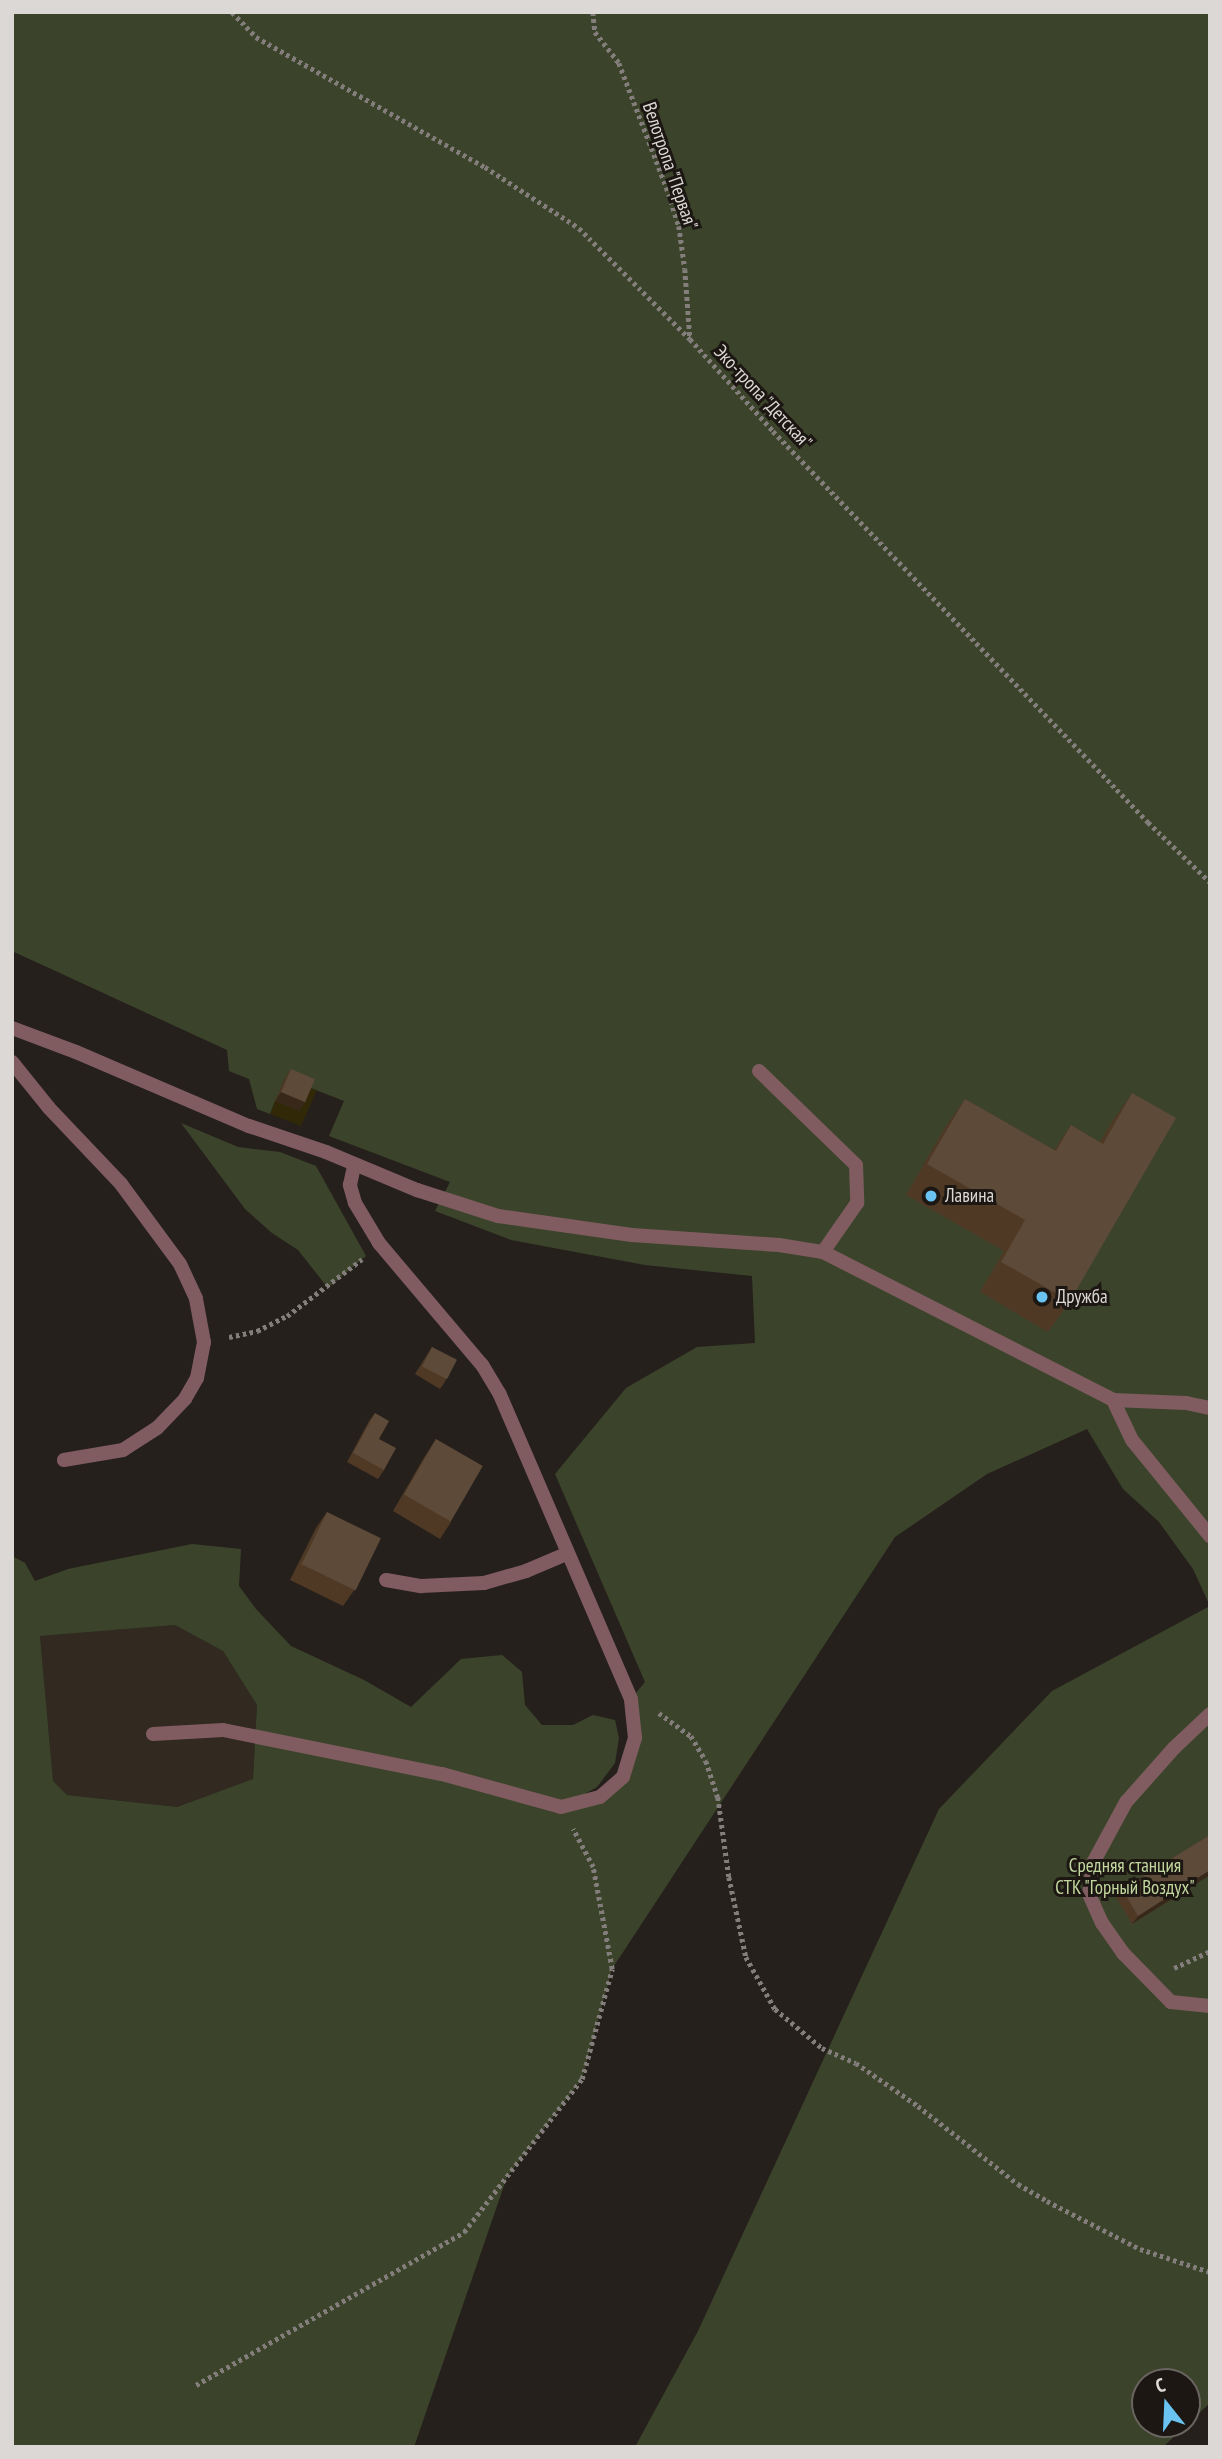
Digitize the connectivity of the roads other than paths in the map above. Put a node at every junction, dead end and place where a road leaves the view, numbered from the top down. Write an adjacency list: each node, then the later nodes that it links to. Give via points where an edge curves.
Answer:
1 (12, 1028): 4 (street)
2 (12, 1062): 8 (street, via 121,1184 180,1264 196,1299 204,1342 197,1378 185,1399 157,1428 123,1450)
3 (759, 1071): 5 (street, via 856,1165 857,1203)
4 (354, 1166): 5 (street, via 509,1218 632,1235); 10 (street, via 350,1185 355,1203 379,1243 482,1365 499,1393)
5 (823, 1252): 6 (street)
6 (1113, 1400): 7 (street); 9 (street, via 1132,1440)
7 (1210, 1408)
8 (64, 1460)
9 (1210, 1536)
10 (566, 1554): 11 (street, via 484,1583 421,1586); 13 (street, via 631,1699 635,1738 623,1777 600,1797 561,1807 442,1774 223,1730)
11 (386, 1580)
12 (1210, 1714): 14 (street, via 1126,1802 1093,1863 1089,1894 1118,1946 1171,2002)
13 (153, 1734)
14 (1210, 2006)

